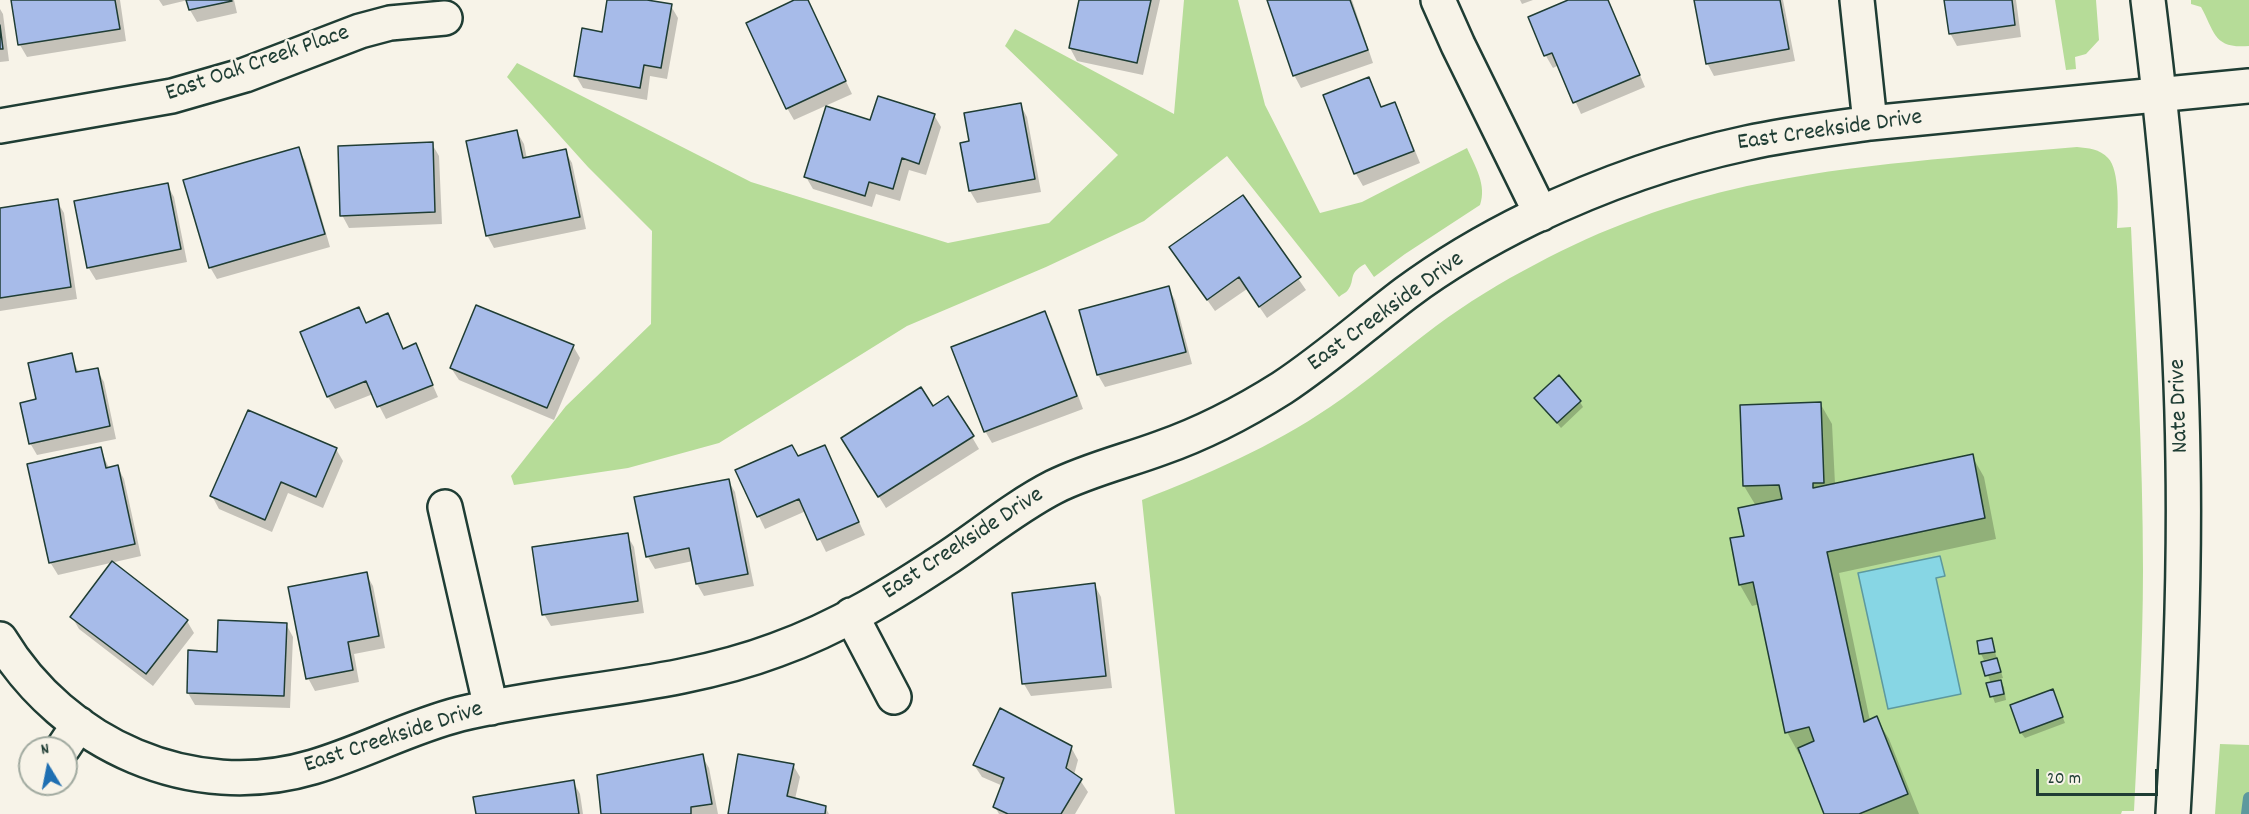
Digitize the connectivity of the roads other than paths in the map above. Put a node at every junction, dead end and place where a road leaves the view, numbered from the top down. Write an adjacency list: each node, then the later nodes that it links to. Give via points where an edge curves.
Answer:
1 (1438, 0): 9 (street)
2 (1857, 0): 7 (street)
3 (2148, 0): 6 (street, Nate Drive)
4 (445, 18): 8 (street, East Oak Creek Place, via 390,23 360,31 245,75 172,96)
5 (2249, 86): 6 (street, East Creekside Drive)
6 (2159, 95): 7 (street, East Creekside Drive); 17 (street, Nate Drive, via 2174,266 2183,460 2182,619)
7 (1870, 123): 9 (street, East Creekside Drive, via 1766,139 1680,159)
8 (0, 126)
9 (1541, 214): 11 (street, East Creekside Drive, via 1427,278 1308,371 1251,406 1181,441 1051,489 925,572)
10 (445, 507): 14 (street)
11 (851, 615): 13 (street); 14 (street, East Creekside Drive, via 776,651 704,671)
12 (0, 639): 15 (street, East Creekside Drive, via 33,685 49,700)
13 (894, 697)
14 (491, 708): 16 (street, East Creekside Drive, via 424,724 313,767 249,776 214,776 161,767 116,748)
15 (71, 736)
16 (78, 738)
17 (2173, 814)

